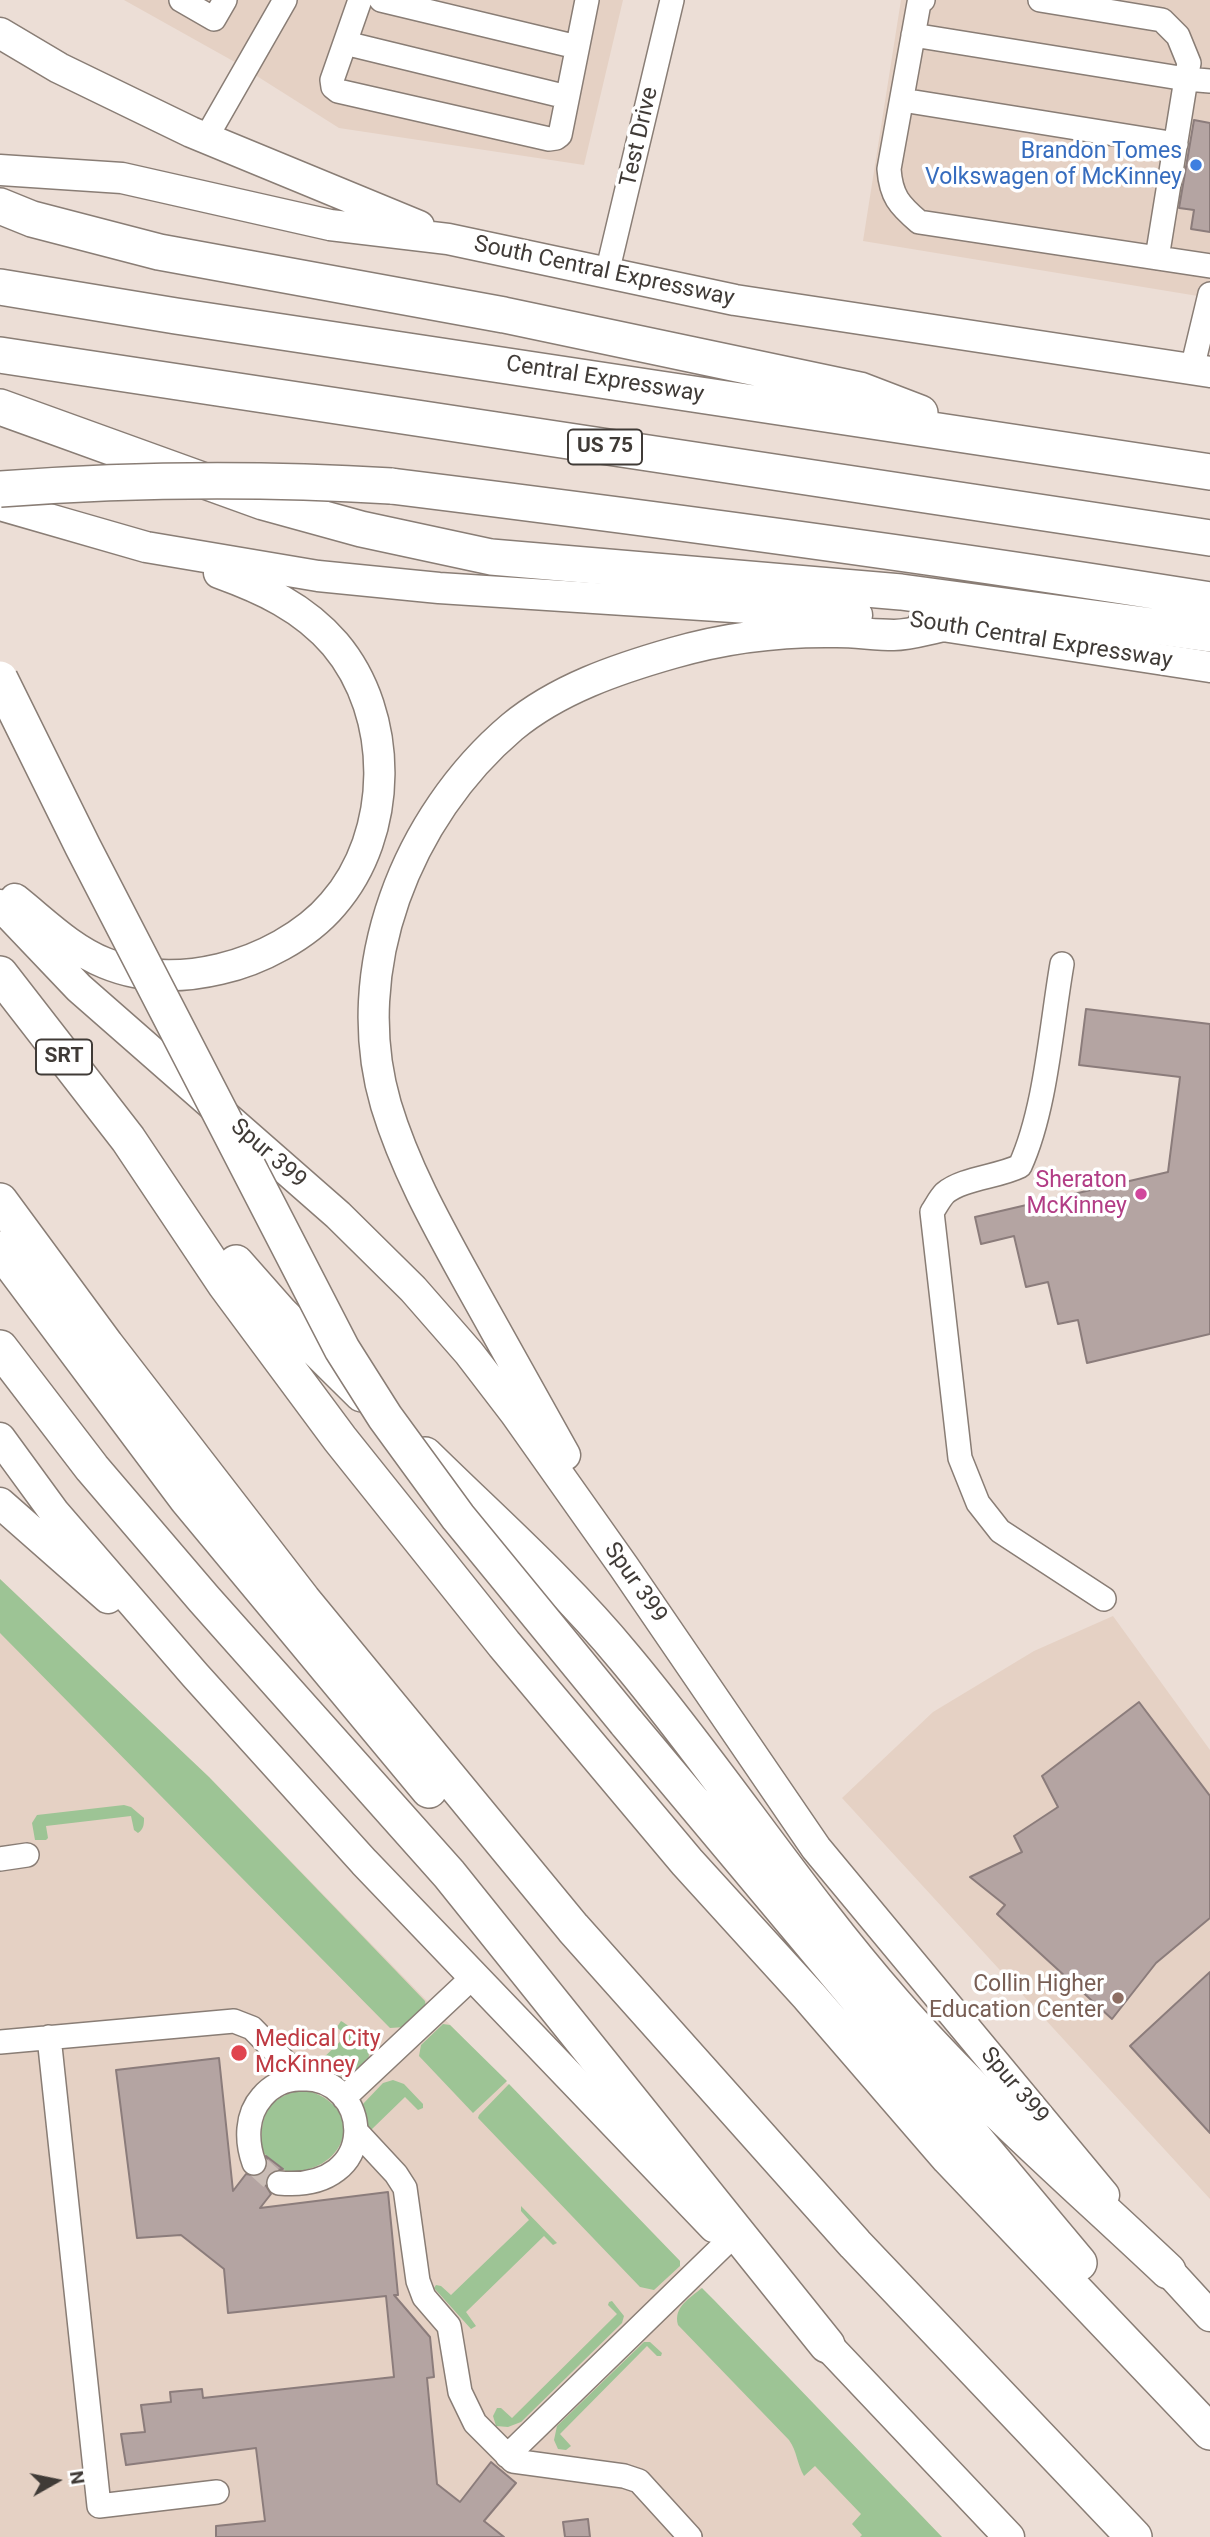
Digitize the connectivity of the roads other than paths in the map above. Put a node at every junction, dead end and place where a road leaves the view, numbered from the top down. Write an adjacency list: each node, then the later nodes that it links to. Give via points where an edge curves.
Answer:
1 (181, 0): 2 (street, via 214,19)
2 (225, 0)
3 (285, 0): 18 (street)
4 (360, 0): 12 (street)
5 (381, 0): 13 (street)
6 (587, 0): 13 (street)
7 (672, 0): 25 (street, Test Drive)
8 (923, 0): 11 (street)
9 (1040, 0): 14 (street, via 1162,20 1178,36 1189,63)
10 (0, 33): 18 (main road, via 59,68)
11 (913, 35): 14 (street); 17 (street)
12 (345, 43): 16 (street); 16 (street, via 332,80 338,91 549,139 560,135)
13 (577, 47): 16 (street)
14 (1186, 79): 15 (street); 19 (street)
15 (1210, 80)
16 (567, 97)
17 (902, 100): 19 (street); 23 (street, via 890,185 900,206 919,222)
18 (206, 138): 22 (main road)
19 (1176, 144): 23 (street)
20 (0, 170): 22 (main road, South Central Expressway, via 122,178 330,225)
21 (0, 206): 31 (highway, via 32,219 159,252 504,316 860,390)
22 (448, 239): 25 (main road, South Central Expressway)
23 (1157, 258): 24 (street)
24 (1210, 266)
25 (607, 273): 29 (main road, South Central Expressway, via 735,300)
26 (0, 287): 31 (highway, Central Expressway)
27 (1210, 294): 29 (street)
28 (0, 355): 35 (highway, US 75)
29 (1201, 371)
30 (0, 407): 39 (highway, via 263,502 361,529 491,556 901,592)
31 (986, 438): 32 (highway, Central Expressway)
32 (1210, 472)
33 (0, 489): 37 (highway, bridge, via 144,480 391,486 698,524)
34 (0, 505): 36 (main road, South Central Expressway)
35 (1210, 538)
36 (146, 547): 38 (main road, South Central Expressway, via 318,576 439,588 860,615); 42 (main road, via 283,600 335,645 359,681 374,722 379,764 376,809 360,864 333,905 274,950 203,973 157,976 106,964 69,944)
37 (1210, 600)
38 (944, 626): 40 (main road, South Central Expressway); 52 (main road, via 897,635 836,632 734,640 677,651 565,692 513,726 471,768 430,822 402,877 384,927 375,1040 385,1101 401,1152)
39 (1210, 634)
40 (1210, 667)
41 (0, 679): 70 (highway, bridge, via 342,1349 385,1417 458,1517 626,1722 1147,2344)
42 (0, 888)
43 (0, 905): 52 (main road, Spur 399, via 79,988 338,1215 413,1289 515,1413)
44 (1062, 964): 53 (street, via 1031,1143 1020,1166 956,1186 932,1212 960,1458 978,1503 1000,1531)
45 (0, 974): 46 (highway, SRT)
46 (128, 1139): 67 (highway, via 281,1314 542,1569 622,1654 809,1901 896,2006 982,2095); 70 (highway, SRT, via 225,1283 340,1439 504,1644 687,1862 949,2158)
47 (0, 1201): 57 (highway, via 303,1600)
48 (0, 1250): 57 (highway, via 187,1499 394,1750 474,1842)
49 (0, 1348): 69 (highway, via 100,1478 449,1874)
50 (0, 1438): 54 (main road, via 54,1512)
51 (0, 1503): 54 (main road)
52 (624, 1567): 67 (main road, Spur 399, via 816,1848)
53 (1104, 1600)
54 (195, 1675): 58 (main road)
55 (27, 1855): 56 (street)
56 (0, 1858)
57 (573, 1928): 75 (highway, via 855,2244)
58 (474, 1976): 62 (street); 66 (main road)
59 (50, 2037): 60 (street); 61 (street, via 234,2021 252,2028); 72 (street, via 99,2505)
60 (0, 2042)
61 (302, 2079): 62 (street, via 327,2084); 64 (street, via 275,2085 254,2109 249,2130)
62 (344, 2098): 63 (street)
63 (356, 2131): 65 (street, via 348,2161 333,2174 302,2183); 71 (street, via 405,2188 418,2281 424,2297 449,2326 463,2402 475,2423)
64 (254, 2162)
65 (279, 2183)
66 (728, 2241): 69 (main road); 71 (street)
67 (1168, 2271): 68 (main road, Spur 399)
68 (1210, 2316)
69 (827, 2345): 74 (main road)
70 (1205, 2427)
71 (507, 2456): 73 (street, via 524,2464 639,2481)
72 (217, 2492)
73 (690, 2537)
74 (1009, 2537)
75 (1134, 2537)

